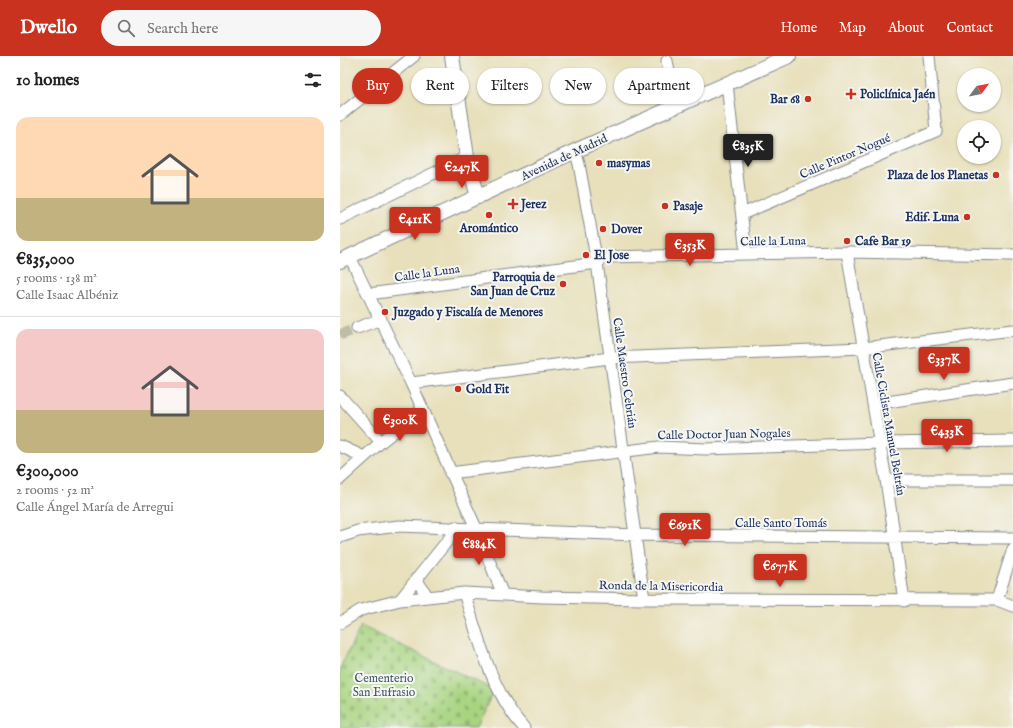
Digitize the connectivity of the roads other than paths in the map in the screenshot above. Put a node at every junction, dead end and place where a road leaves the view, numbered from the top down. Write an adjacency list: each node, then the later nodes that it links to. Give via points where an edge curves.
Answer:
1 (414, 56): 8 (street)
2 (452, 56): 10 (street)
3 (790, 56): 6 (street, Avenida de Madrid)
4 (929, 56): 12 (street, Calle Pintor Nogué, via 936,131)
5 (668, 61): 7 (street)
6 (727, 84): 7 (street, Avenida de Madrid); 12 (street)
7 (675, 107): 9 (street, Avenida de Madrid)
8 (340, 115)
9 (575, 151): 11 (street, Avenida de Madrid); 18 (street, Calle Maestro Cebrián)
10 (467, 157): 11 (street); 13 (street)
11 (478, 197): 17 (street, Avenida de Madrid)
12 (742, 214): 15 (street)
13 (340, 219)
14 (847, 252): 15 (street, Calle la Luna); 16 (street, Calle la Luna); 23 (street, Calle Ciclista Manuel Beltrán)
15 (746, 254): 18 (street, Calle la Luna, via 605,257)
16 (1013, 255)
17 (345, 259): 19 (street)
18 (597, 263): 19 (street, Calle la Luna); 24 (street, Calle Maestro Cebrián)
19 (369, 294): 20 (street)
20 (381, 319): 21 (street); 25 (street)
21 (357, 328)
22 (1013, 330): 23 (street)
23 (862, 348): 24 (street); 28 (street, Calle Ciclista Manuel Beltrán)
24 (610, 358): 25 (street); 34 (street, Calle Maestro Cebrián)
25 (411, 383): 29 (street)
26 (1013, 383): 28 (street)
27 (340, 396): 31 (street)
28 (874, 404): 32 (street, Calle Ciclista Manuel Beltrán)
29 (422, 410): 31 (street); 36 (street)
30 (1013, 441): 32 (street, Calle Doctor Juan Nogales)
31 (381, 442): 35 (street)
32 (880, 443): 34 (street, Calle Doctor Juan Nogales, via 706,449 659,447); 38 (street, Calle Ciclista Manuel Beltrán)
33 (340, 446): 35 (street)
34 (624, 451): 36 (street, Calle Doctor Juan Nogales); 44 (street, Calle Maestro Cebrián)
35 (364, 457): 37 (street)
36 (450, 473): 42 (street)
37 (340, 479)
38 (886, 480): 39 (street); 45 (street, Calle Ciclista Manuel Beltrán)
39 (1013, 480)
40 (455, 527): 42 (street, Calle Santo Tomás); 43 (street, Calle Santo Tomás, via 399,526); 49 (street, via 452,535)
41 (340, 528): 43 (street)
42 (476, 528): 44 (street, Calle Santo Tomás); 51 (street)
43 (358, 531): 46 (street)
44 (637, 535): 45 (street, Calle Santo Tomás); 53 (street, Calle Maestro Cebrián)
45 (894, 536): 47 (street, Calle Santo Tomás); 56 (street, Calle Ciclista Manuel Beltrán)
46 (340, 537)
47 (1013, 538)
48 (1013, 549): 55 (street)
49 (416, 579): 52 (street); 54 (street)
50 (464, 592): 51 (street, Ronda de la Misericordia); 52 (street, Ronda de la Misericordia); 59 (street, via 484,656 502,696 516,720)
51 (503, 595): 53 (street, Ronda de la Misericordia)
52 (428, 597): 54 (street, Ronda de la Misericordia)
53 (644, 599): 56 (street, Ronda de la Misericordia)
54 (400, 600): 58 (street, Ronda de la Misericordia, via 361,610)
55 (997, 600): 56 (street, Ronda de la Misericordia); 57 (street, Ronda de la Misericordia)
56 (904, 601)
57 (1013, 606)
58 (340, 622)
59 (524, 728)

